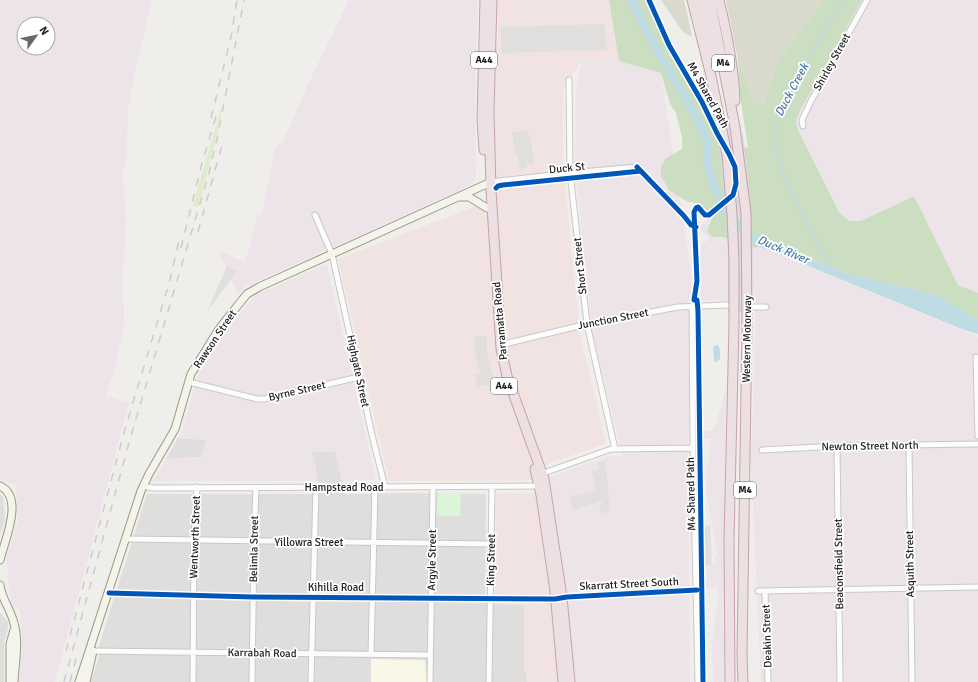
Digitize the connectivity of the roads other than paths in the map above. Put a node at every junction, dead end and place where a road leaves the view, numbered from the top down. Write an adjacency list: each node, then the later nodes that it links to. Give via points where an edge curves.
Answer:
1 (485, 0): 14 (highway, Parramatta Road / A44, via 482,120)
2 (492, 0): 14 (highway, Parramatta Road / A44)
3 (692, 0): 9 (highway, Western Motorway / M4)
4 (701, 0): 9 (highway, Western Motorway / M4)
5 (710, 0): 11 (highway, Western Motorway / M4)
6 (719, 0): 11 (highway, M4, via 733,71)
7 (867, 0): 10 (street, Shirley Street, via 811,101 802,120)
8 (569, 80): 13 (street, Short Street)
9 (721, 116): 89 (highway, Western Motorway / M4, bridge, via 727,155 734,252 729,538)
10 (803, 126)
11 (735, 127): 90 (highway, Western Motorway / M4, bridge, via 746,213 748,324)
12 (637, 168): 13 (street)
13 (570, 173): 14 (street); 23 (street, Short Street)
14 (488, 183): 15 (main road, Rawson Street); 16 (highway, Parramatta Road / A44); 24 (highway, Parramatta Road / A44)
15 (458, 197): 16 (main road, via 469,197); 18 (main road, Rawson Street)
16 (486, 208): 35 (highway, Parramatta Road / A44, via 495,354 500,376)
17 (314, 215): 18 (street, Highgate Street)
18 (332, 254): 26 (street, Highgate Street); 27 (main road, Rawson Street, via 247,294 217,332)
19 (728, 305): 20 (street, Junction Street)
20 (692, 306): 23 (street, Junction Street); 32 (street)
21 (752, 307): 22 (street)
22 (766, 307)
23 (586, 324): 24 (street, Junction Street); 33 (street, Short Street)
24 (500, 345): 35 (highway, Parramatta Road / A44, via 507,376)
25 (976, 357): 28 (street)
26 (359, 377): 27 (street, Byrne Street, via 264,400); 42 (street, Highgate Street)
27 (188, 382): 38 (main road, Rawson Street, via 175,429)
28 (978, 436)
29 (978, 444): 30 (street, Newton Street North)
30 (909, 445): 31 (street, Newton Street North); 56 (street, Asquith Street)
31 (837, 446): 34 (street, Newton Street North); 58 (street, Beaconsfield Street)
32 (693, 448): 33 (street); 57 (street)
33 (615, 449): 35 (street)
34 (762, 450)
35 (540, 474): 36 (highway, Parramatta Road / A44)
36 (542, 485): 44 (street, Hampstead Road); 67 (highway, Parramatta Road / A44)
37 (0, 486): 53 (main road, via 5,489 12,501 11,524)
38 (143, 486): 39 (street, Hampstead Road); 46 (main road, Rawson Street)
39 (197, 487): 45 (street, Hampstead Road); 47 (street, Wentworth Street)
40 (316, 487): 41 (street, Hampstead Road); 45 (street, Hampstead Road); 49 (street)
41 (375, 487): 42 (street, Hampstead Road); 50 (street)
42 (385, 487): 43 (street, Hampstead Road)
43 (433, 487): 44 (street, Hampstead Road); 51 (street, Argyle Street)
44 (492, 487): 52 (street, King Street)
45 (256, 488): 48 (street, Belimla Street)
46 (126, 539): 47 (street, Yillowra Street); 61 (main road, Rawson Street)
47 (194, 541): 48 (street, Yillowra Street); 62 (street, Wentworth Street)
48 (254, 541): 49 (street, Yillowra Street); 63 (street, Belimla Street)
49 (314, 542): 50 (street, Yillowra Street); 64 (street)
50 (374, 542): 51 (street, Yillowra Street); 65 (street)
51 (432, 543): 52 (street, Yillowra Street); 66 (street, Argyle Street)
52 (492, 544): 68 (street, King Street)
53 (0, 560)
54 (0, 585): 69 (main road, via 2,598)
55 (978, 587): 56 (street)
56 (910, 588): 58 (street); 93 (street, Asquith Street)
57 (697, 590): 67 (street, Skarratt Street South); 88 (street)
58 (839, 590): 60 (street); 92 (street, Beaconsfield Street)
59 (758, 591): 60 (street)
60 (765, 591): 91 (street, Deakin Street)
61 (109, 594): 62 (street, Kihilla Road); 70 (main road, Rawson Street)
62 (194, 596): 63 (street, Kihilla Road); 72 (street, Wentworth Street)
63 (253, 597): 64 (street, Kihilla Road); 73 (street, Belimla Street)
64 (312, 597): 65 (street, Kihilla Road); 74 (street)
65 (373, 597): 66 (street, Kihilla Road); 75 (street)
66 (432, 598): 68 (street, Kihilla Road); 76 (street, Argyle Street)
67 (559, 598): 68 (street, Kihilla Road); 86 (highway, Parramatta Road / A44); 87 (highway, Parramatta Road / A44)
68 (491, 599): 85 (street, King Street)
69 (15, 626): 77 (main road, via 10,644); 78 (main road, via 17,646)
70 (94, 638): 71 (main road, Rawson Street); 79 (main road, Rawson Street)
71 (94, 651): 72 (street, Karrabah Road); 80 (main road, Rawson Street)
72 (193, 652): 73 (street, Karrabah Road); 81 (street, Wentworth Street)
73 (252, 653): 74 (street, Karrabah Road); 82 (street, Belimla Street)
74 (312, 654): 75 (street, Karrabah Road); 83 (street)
75 (371, 654): 76 (street, Karrabah Road)
76 (430, 656): 84 (street, Argyle Street)
77 (10, 682)
78 (14, 682)
79 (79, 682)
80 (86, 682)
81 (193, 682)
82 (252, 682)
83 (311, 682)
84 (430, 682)
85 (489, 682)
86 (563, 682)
87 (570, 682)
88 (698, 682)
89 (730, 682)
90 (743, 682)
91 (768, 682)
92 (840, 682)
93 (912, 682)

